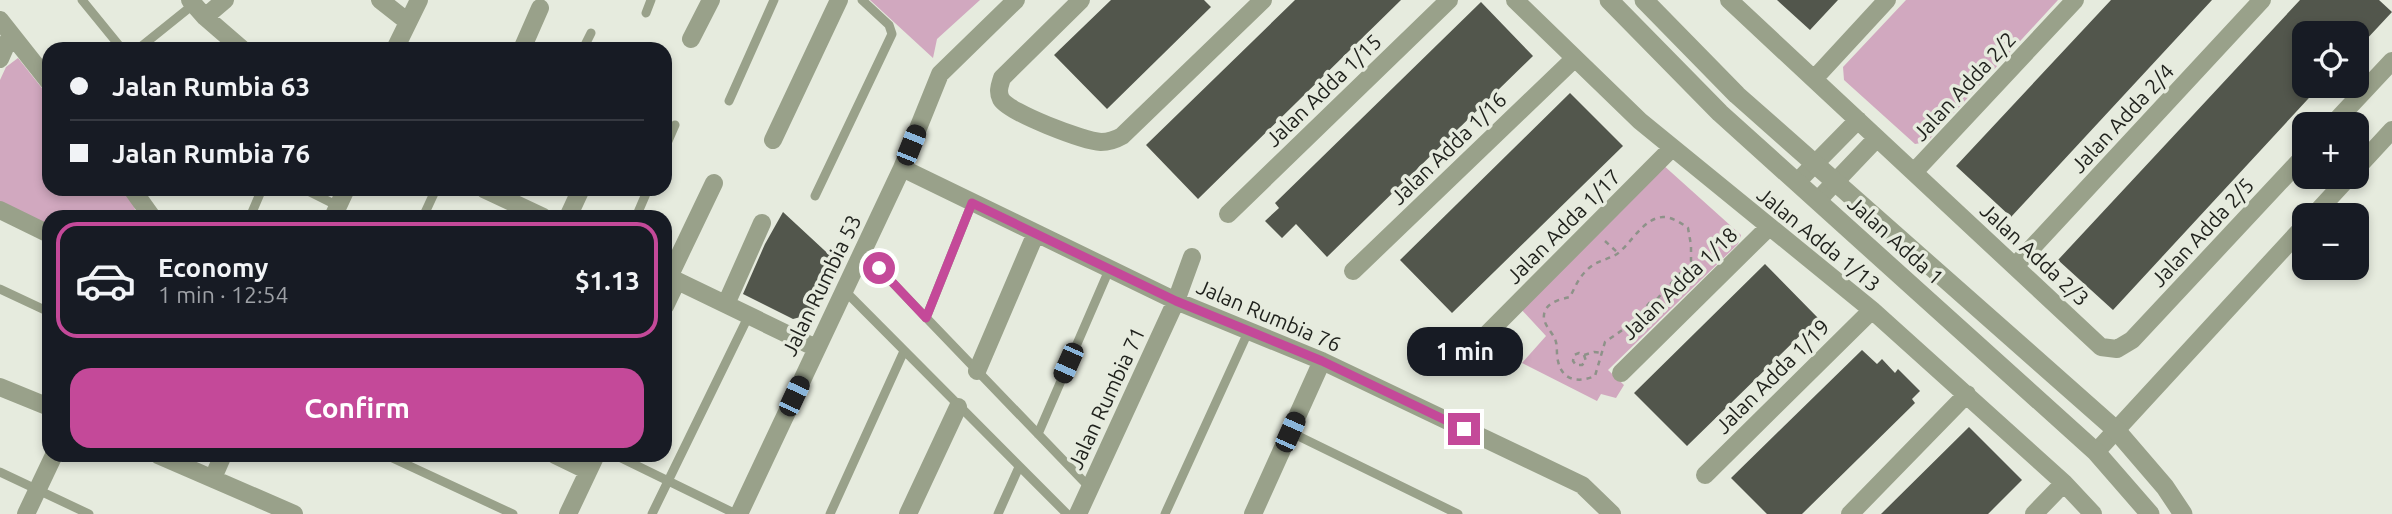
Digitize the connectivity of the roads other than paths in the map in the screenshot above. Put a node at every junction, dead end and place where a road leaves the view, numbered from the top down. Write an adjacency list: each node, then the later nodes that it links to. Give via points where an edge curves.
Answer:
1 (82, 0): 28 (lane)
2 (225, 0): 21 (street)
3 (380, 0): 24 (street)
4 (419, 0): 24 (street)
5 (651, 0): 23 (lane)
6 (711, 0): 27 (street)
7 (774, 0): 39 (lane)
8 (839, 0): 46 (street)
9 (862, 0): 59 (lane, via 892,34)
10 (1016, 0): 50 (street, Jalan Rumbia 53, via 940,74)
11 (1081, 0): 12 (street, via 1002,78 998,90 1002,100 1017,112 1088,140 1112,141)
12 (1263, 0)
13 (1449, 0): 66 (street, Jalan Adda 1/15)
14 (1515, 0): 34 (street, Jalan Adda 1/13)
15 (1609, 0): 53 (street, Jalan Adda 1, via 1720,113)
16 (1644, 0): 49 (street, Jalan Adda 1, via 1737,95)
17 (1729, 0): 38 (street)
18 (1887, 0): 38 (street)
19 (2075, 0): 52 (street, Jalan Adda 2/2)
20 (2262, 0): 74 (street, Jalan Adda 2/4)
21 (196, 7): 29 (lane); 30 (street)
22 (541, 8): 32 (street)
23 (646, 13)
24 (408, 22): 31 (street)
25 (6, 27): 35 (street); 37 (street)
26 (591, 33): 33 (lane)
27 (691, 39)
28 (116, 42)
29 (148, 42)
30 (234, 42)
31 (398, 42)
32 (525, 42)
33 (586, 42)
34 (1575, 58): 47 (street, Jalan Adda 1/13); 76 (street, Jalan Adda 1/16)
35 (0, 59)
36 (2392, 61): 40 (street)
37 (42, 73)
38 (1814, 79): 41 (street)
39 (729, 101)
40 (2344, 112)
41 (1858, 120): 45 (street); 49 (street)
42 (675, 125): 44 (lane)
43 (2392, 130): 48 (street)
44 (672, 132)
45 (1877, 138): 52 (street, Jalan Adda 2/3); 54 (street)
46 (774, 140)
47 (1672, 148): 68 (street, Jalan Adda 1/13); 88 (street, Jalan Adda 1/17)
48 (2369, 155)
49 (1814, 164): 53 (street); 54 (street, Jalan Adda 1)
50 (902, 168): 61 (street, Jalan Rumbia 76); 72 (street, Jalan Rumbia 53)
51 (2292, 169): 89 (street, Jalan Adda 2/5)
52 (1914, 172): 74 (street, Jalan Adda 2/3)
53 (1797, 182): 60 (street, Jalan Adda 1)
54 (1835, 182): 60 (street); 99 (street, Jalan Adda 1)
55 (714, 183): 77 (street)
56 (2338, 189): 62 (street)
57 (313, 196): 65 (lane)
58 (500, 196): 63 (street)
59 (815, 196)
60 (1818, 200): 102 (street, Jalan Adda 1)
61 (972, 203): 70 (street, Jalan Rumbia 76); 86 (lane)
62 (2325, 203)
63 (519, 204)
64 (0, 210): 69 (street)
65 (332, 210)
66 (1228, 214)
67 (762, 223): 82 (street)
68 (1769, 227): 84 (street, Jalan Adda 1/13); 94 (street, Jalan Adda 1/18)
69 (42, 231)
70 (1036, 233): 75 (street, Jalan Rumbia 76); 93 (street)
71 (2292, 239): 99 (street)
72 (863, 252): 80 (street, Jalan Rumbia 53); 86 (lane)
73 (1192, 257): 81 (street, Jalan Rumbia 71)
74 (2015, 267): 89 (street, Jalan Adda 2/3, via 2101,347 2117,349)
75 (1109, 270): 81 (street, Jalan Rumbia 76); 101 (lane)
76 (1353, 271)
77 (672, 274)
78 (672, 279): 82 (street)
79 (0, 289): 83 (lane)
80 (844, 290): 90 (street, Jalan Rumbia 53); 91 (lane)
81 (1176, 301): 87 (street, Jalan Rumbia 76); 115 (street, Jalan Rumbia 71)
82 (726, 304): 85 (street)
83 (42, 309)
84 (1872, 310): 96 (street, Jalan Adda 1/13); 111 (street, Jalan Adda 1/19)
85 (749, 315): 90 (street); 113 (lane)
86 (926, 318): 93 (lane)
87 (1249, 330): 92 (street, Jalan Rumbia 76); 130 (lane)
88 (1485, 336)
89 (2132, 340)
90 (816, 348): 124 (street, Jalan Rumbia 53)
91 (904, 351): 98 (lane); 125 (lane)
92 (1322, 361): 100 (street); 132 (street, Jalan Rumbia 76, via 1581,485)
93 (977, 371): 101 (lane)
94 (1621, 373)
95 (0, 387): 97 (street)
96 (1967, 394): 114 (street, Jalan Adda 1/13); 133 (street)
97 (42, 404)
98 (958, 407): 109 (lane); 126 (street)
99 (2116, 430): 102 (street); 137 (street, Jalan Adda 1)
100 (1290, 432): 117 (street); 131 (lane)
101 (1038, 434): 115 (lane)
102 (2096, 452): 136 (street, Jalan Adda 1)
103 (51, 462): 116 (street)
104 (175, 462): 112 (street)
105 (220, 462): 112 (street)
106 (401, 462): 121 (lane)
107 (628, 462): 113 (lane)
108 (592, 463): 122 (street)
109 (1019, 467): 127 (lane); 128 (lane)
110 (0, 472): 116 (lane)
111 (1705, 475)
112 (213, 478): 120 (street)
113 (667, 482): 123 (lane); 124 (lane)
114 (2064, 483): 134 (street); 135 (street, Jalan Adda 1/13)
115 (1090, 488): 129 (street, Jalan Rumbia 71)
116 (37, 491): 118 (street); 119 (lane)
117 (1257, 513)
118 (26, 514)
119 (89, 514)
120 (294, 514)
121 (513, 514)
122 (568, 514)
123 (652, 514)
124 (738, 514)
125 (830, 514)
126 (908, 514)
127 (998, 514)
128 (1067, 514)
129 (1077, 514)
130 (1165, 514)
131 (1458, 514)
132 (1611, 514)
133 (1850, 514)
134 (2034, 514)
135 (2093, 514)
136 (2150, 514)
137 (2183, 514)

